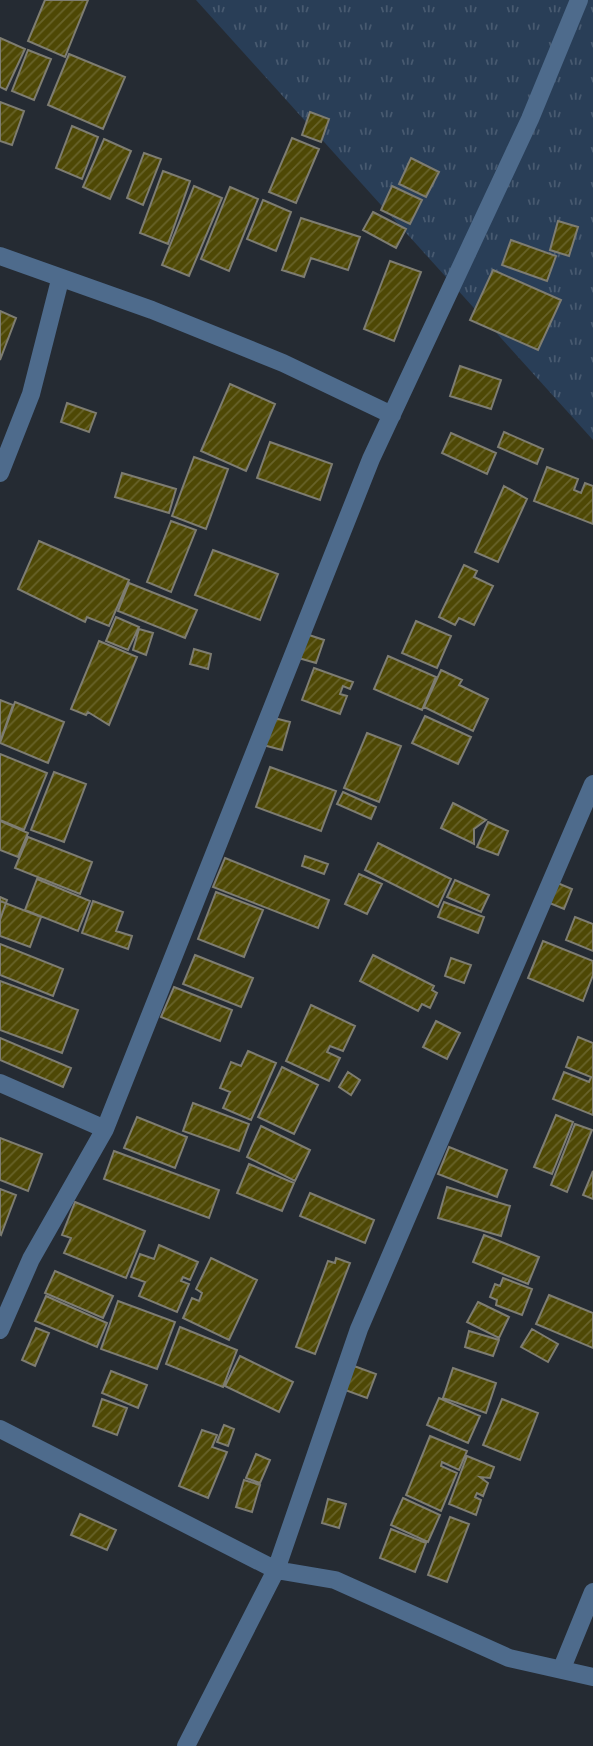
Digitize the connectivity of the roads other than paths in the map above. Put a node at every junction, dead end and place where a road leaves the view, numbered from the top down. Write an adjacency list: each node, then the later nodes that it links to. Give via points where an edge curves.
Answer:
1 (579, 0): 4 (street, via 524,132)
2 (0, 256): 3 (street)
3 (60, 279): 4 (street, via 283,363); 5 (street, via 31,394)
4 (392, 415): 8 (street)
5 (0, 473)
6 (593, 785): 11 (street, via 359,1329)
7 (0, 1083): 8 (street)
8 (105, 1129): 9 (street, via 31,1258)
9 (0, 1330)
10 (0, 1429): 11 (street)
11 (276, 1570): 13 (street, via 335,1580 509,1658); 15 (street)
12 (593, 1592): 13 (street)
13 (562, 1668): 14 (street)
14 (593, 1676)
15 (186, 1746)

